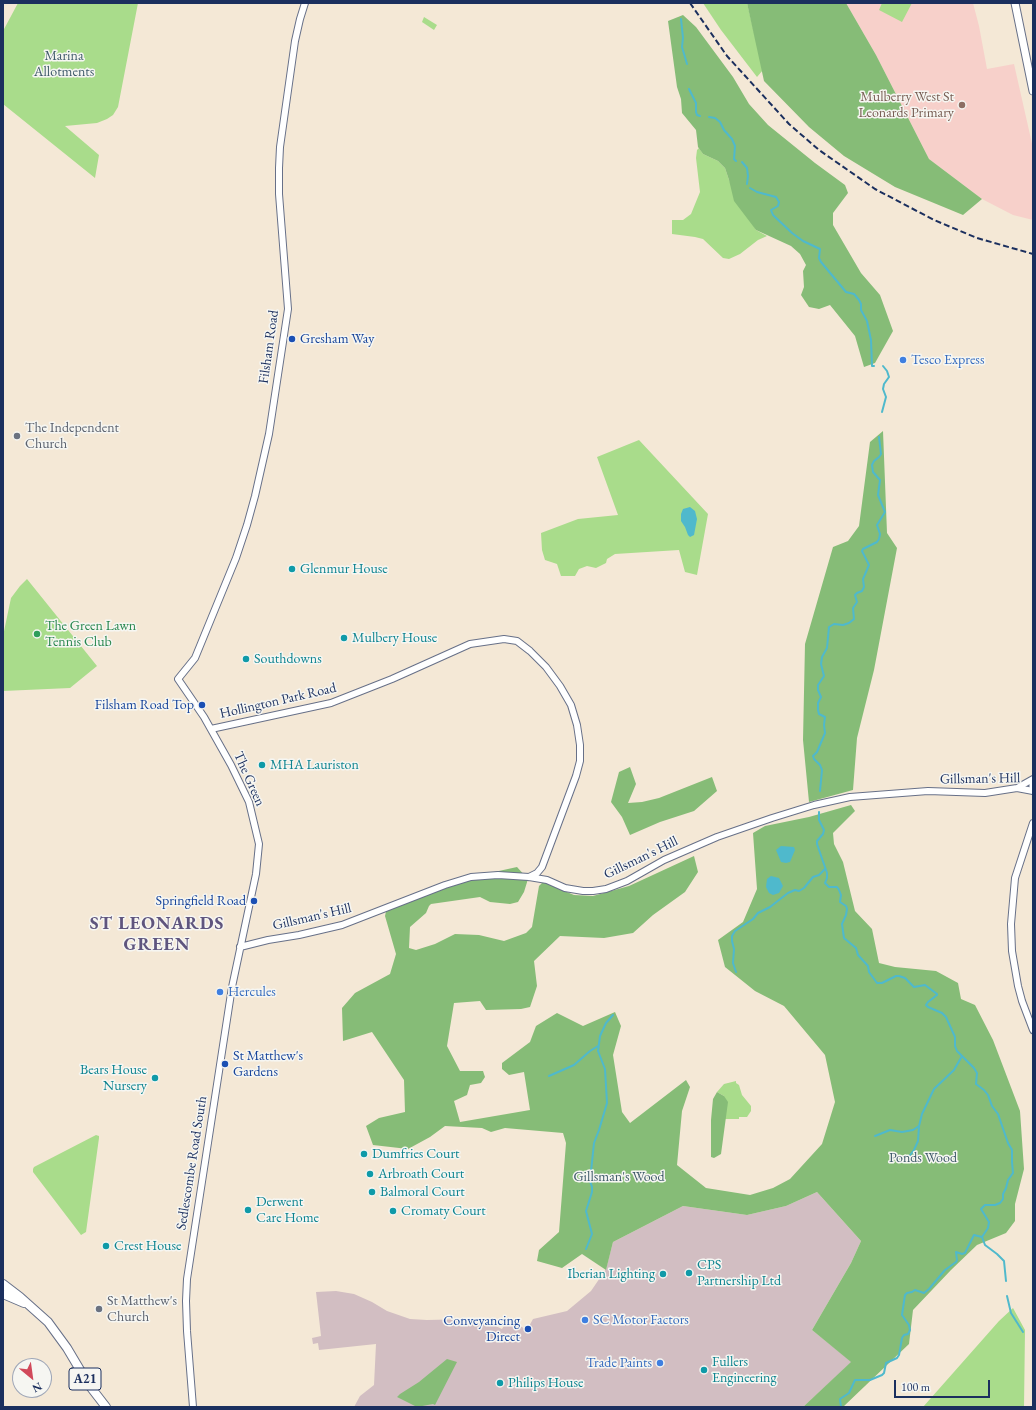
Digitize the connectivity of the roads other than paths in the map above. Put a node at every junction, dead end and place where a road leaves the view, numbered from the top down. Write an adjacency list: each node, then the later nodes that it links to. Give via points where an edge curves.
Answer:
1 (305, 3): 4 (street, Filsham Road, via 295,41 280,147 279,194 288,309 267,441 247,525 236,558 195,658)
2 (1015, 3): 3 (main road)
3 (1033, 91)
4 (178, 679): 5 (street, The Green)
5 (211, 729): 12 (street, Hollington Park Road, via 331,703 470,644 504,639 517,641 535,656 560,686 571,705 580,745 580,761 576,776); 15 (street, The Green, via 232,765 249,802 259,844 256,874)
6 (1033, 779): 9 (street)
7 (1033, 783): 8 (main road)
8 (1033, 787)
9 (1017, 788): 10 (street, Gillsman's Hill); 14 (street, Gillsman's Hill, via 986,793 928,791 850,797 814,805 718,837 606,889 583,891 565,888)
10 (1033, 791)
11 (1033, 823): 16 (street, via 1016,878 1011,924 1012,951 1018,986)
12 (542, 867): 13 (street); 14 (street)
13 (529, 877): 14 (street, Gillsman's Hill); 15 (street, Gillsman's Hill, via 471,877 342,924)
14 (547, 880)
15 (240, 947): 21 (street, Sedlescombe Road South, via 187,1279 187,1324)
16 (1033, 1030)
17 (3, 1284): 19 (highway, A21)
18 (3, 1294): 19 (highway, A21)
19 (30, 1305): 20 (highway, A21, via 54,1329)
20 (106, 1407)
21 (193, 1407)

